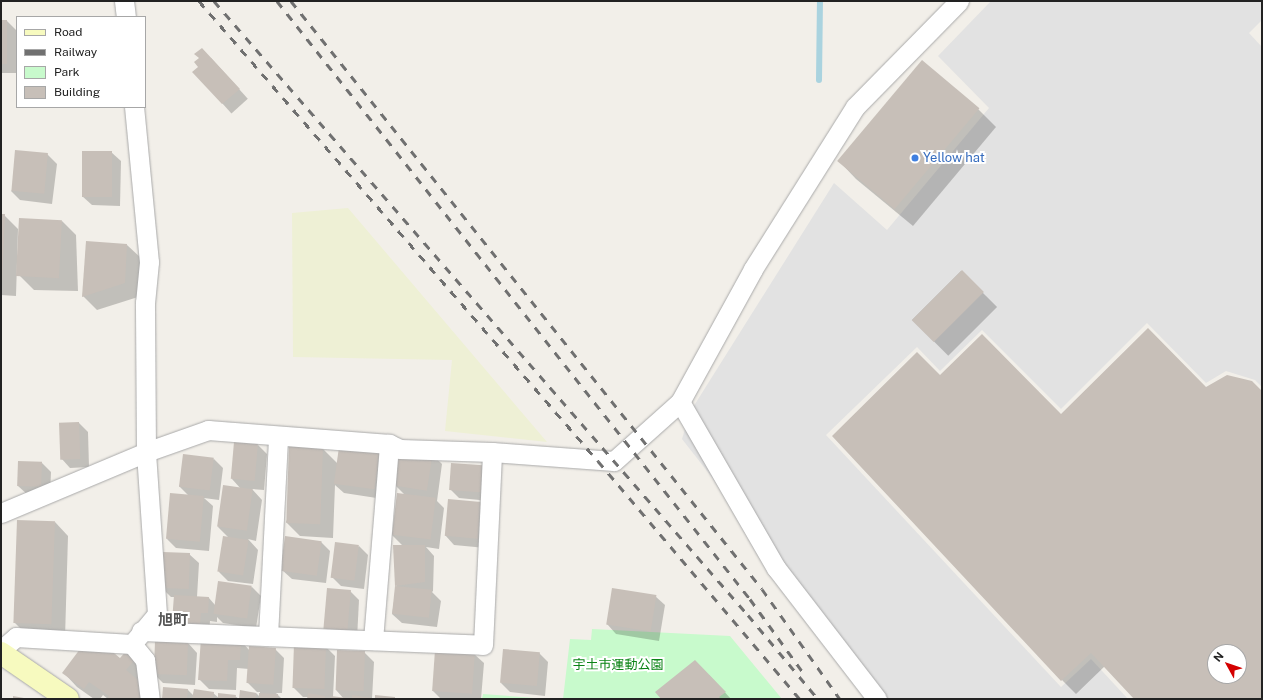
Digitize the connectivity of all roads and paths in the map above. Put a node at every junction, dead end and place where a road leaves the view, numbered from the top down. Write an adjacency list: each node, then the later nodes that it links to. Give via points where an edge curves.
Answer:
1 (124, 1): 3 (street)
2 (959, 1): 5 (street, via 855,107 753,269)
3 (126, 16)
4 (134, 108): 8 (street, via 149,262 145,303)
5 (680, 402): 9 (street, via 614,461); 17 (street, via 776,568)
6 (278, 436): 7 (street); 8 (street, via 208,430); 11 (street)
7 (389, 444): 9 (street, via 400,449); 13 (street)
8 (146, 452): 10 (street); 12 (street, via 157,614)
9 (492, 452): 13 (street, via 483,645)
10 (1, 513)
11 (268, 636): 12 (street); 13 (street)
12 (137, 637): 14 (street, via 16,637); 16 (street, via 145,660)
13 (373, 640)
14 (1, 651): 15 (street)
15 (68, 699)
16 (150, 699)
17 (877, 699)

